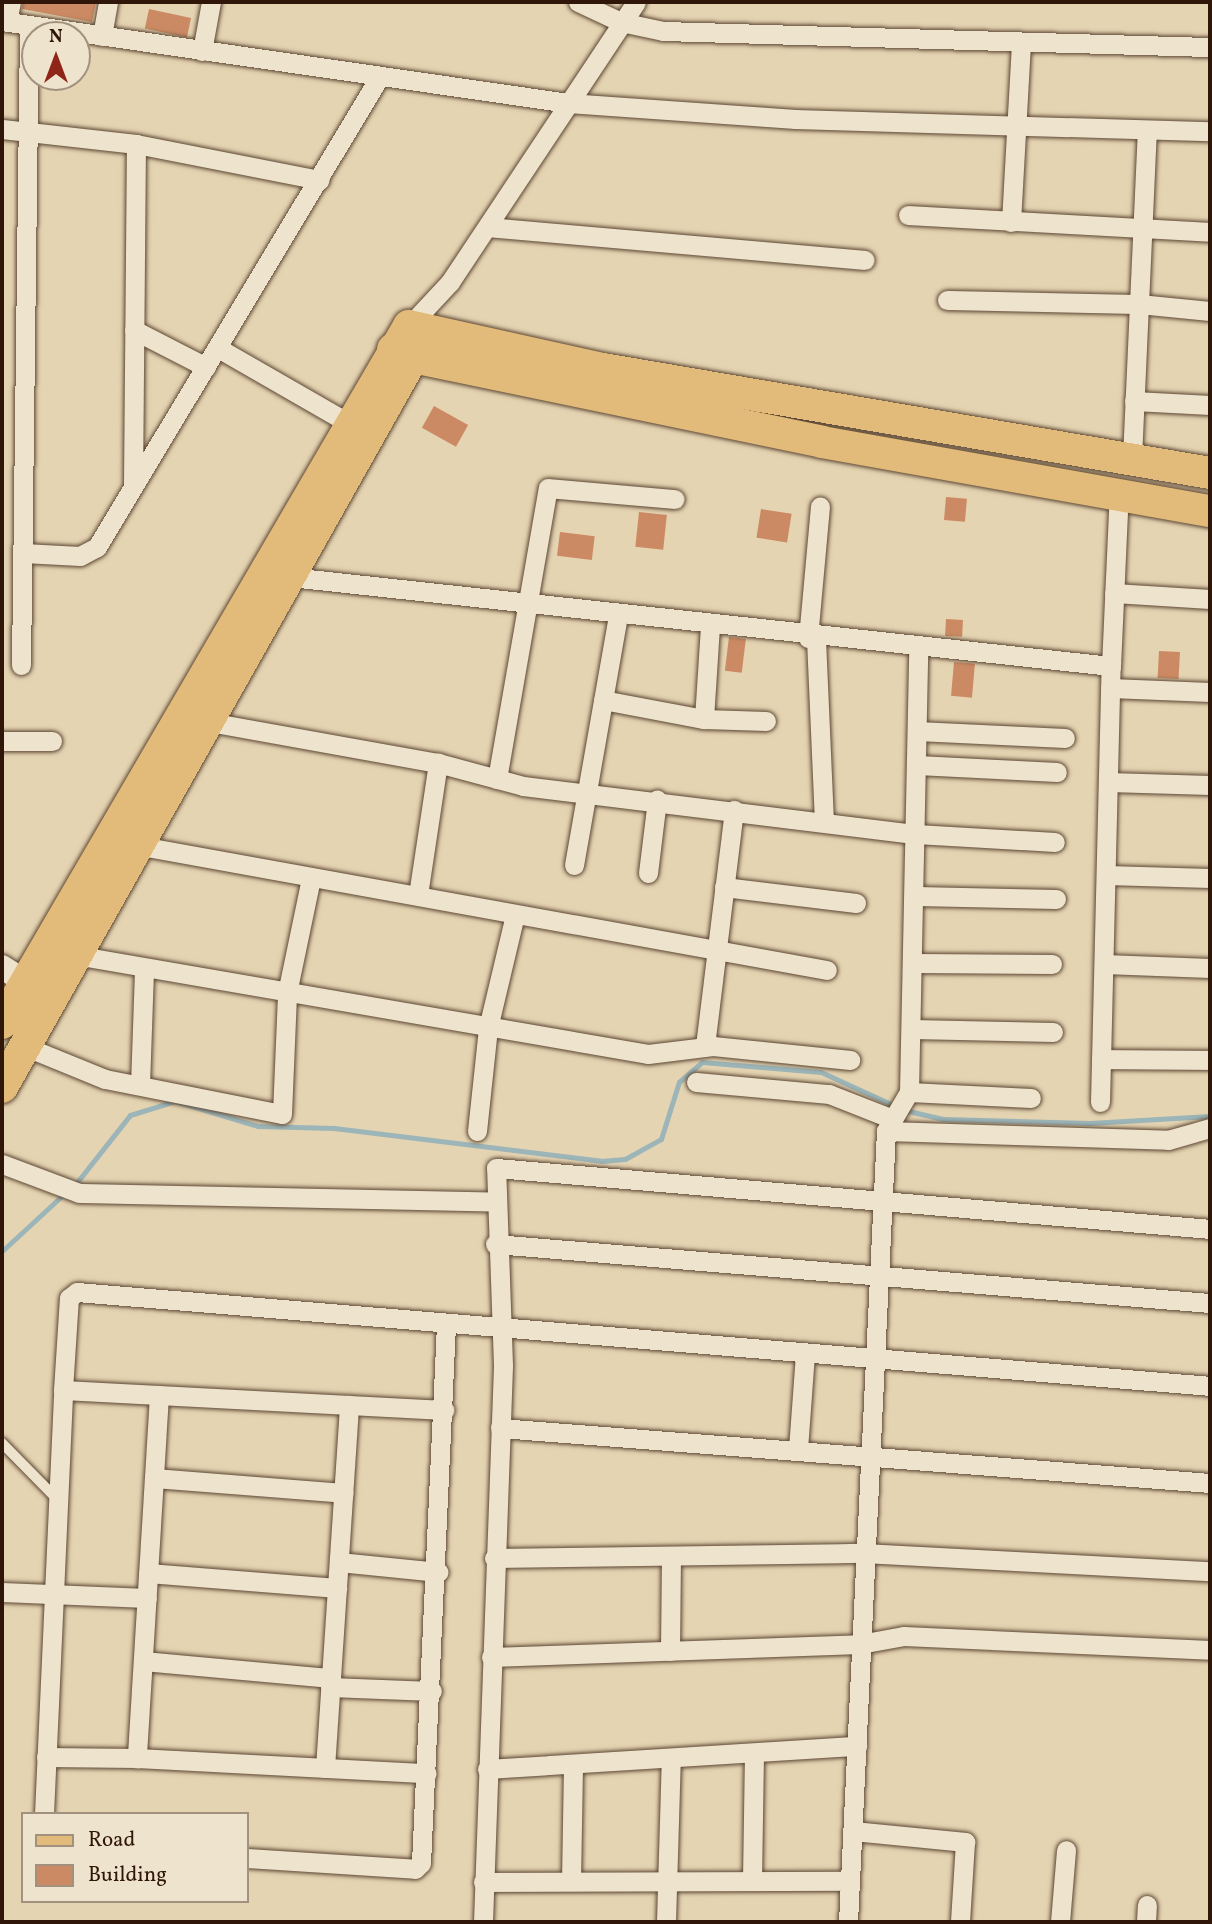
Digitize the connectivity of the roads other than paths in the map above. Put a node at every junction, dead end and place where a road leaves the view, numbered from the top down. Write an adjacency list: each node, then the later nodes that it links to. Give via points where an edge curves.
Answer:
1 (11, 2): 6 (street)
2 (108, 2): 9 (street)
3 (211, 2): 12 (street)
4 (578, 2): 7 (street)
5 (636, 2): 7 (street)
6 (4, 22)
7 (621, 22): 10 (street, via 663,31); 15 (street)
8 (91, 34): 9 (street)
9 (102, 36): 12 (street)
10 (1021, 44): 11 (street); 16 (street)
11 (1210, 47)
12 (202, 51): 13 (street)
13 (380, 76): 15 (street); 22 (street)
14 (28, 91): 18 (street)
15 (568, 103): 16 (street); 25 (street)
16 (1019, 127): 19 (street); 24 (street)
17 (2, 129): 18 (street)
18 (28, 130): 21 (street); 46 (street)
19 (1147, 130): 20 (street); 26 (street)
20 (1210, 131)
21 (136, 144): 22 (street); 32 (street)
22 (319, 180): 34 (street)
23 (908, 215): 24 (street)
24 (1011, 222): 26 (street)
25 (488, 227): 28 (street); 33 (street)
26 (1142, 229): 27 (street); 30 (street)
27 (1210, 232)
28 (865, 260)
29 (947, 300): 30 (street)
30 (1139, 304): 31 (street); 36 (street)
31 (1210, 312)
32 (134, 330): 35 (street); 41 (street)
33 (411, 341): 38 (main road); 39 (main road); 42 (main road, via 822,442); 47 (main road)
34 (218, 348): 35 (street); 38 (street)
35 (206, 367): 41 (street)
36 (1134, 401): 37 (street); 39 (street)
37 (1210, 405)
38 (349, 424): 47 (main road)
39 (1132, 458): 40 (main road)
40 (1210, 474)
41 (133, 487): 46 (street, via 89,553)
42 (1119, 493): 45 (main road); 48 (street)
43 (675, 499): 50 (street, via 551,486)
44 (820, 507): 53 (street)
45 (1210, 511)
46 (23, 552): 55 (street)
47 (275, 575): 50 (street); 60 (main road)
48 (1114, 593): 49 (street); 56 (street)
49 (1210, 599)
50 (525, 605): 51 (street); 70 (street)
51 (618, 616): 52 (street); 59 (street)
52 (710, 626): 53 (street); 61 (street)
53 (812, 638): 54 (street); 76 (street)
54 (918, 649): 56 (street); 63 (street)
55 (22, 665)
56 (1111, 666): 57 (street)
57 (1111, 688): 58 (street); 71 (street)
58 (1210, 692)
59 (603, 700): 61 (street); 73 (street)
60 (193, 719): 67 (street); 78 (main road)
61 (704, 719): 62 (street)
62 (766, 721)
63 (917, 731): 64 (street); 68 (street)
64 (1065, 738)
65 (2, 741): 66 (street)
66 (52, 741)
67 (438, 763): 70 (street); 86 (street)
68 (917, 765): 69 (street); 77 (street)
69 (1057, 772)
70 (497, 779): 73 (street)
71 (1108, 782): 72 (street); 82 (street)
72 (1210, 785)
73 (587, 792): 74 (street); 80 (street)
74 (657, 800): 75 (street); 81 (street)
75 (734, 810): 76 (street); 85 (street)
76 (824, 822): 77 (street)
77 (916, 834): 79 (street); 87 (street)
78 (123, 841): 83 (street); 92 (main road); 99 (main road)
79 (1055, 842)
80 (574, 865)
81 (648, 873)
82 (1106, 875): 84 (street); 95 (street)
83 (311, 878): 86 (street); 100 (street)
84 (1210, 878)
85 (724, 887): 89 (street); 91 (street)
86 (418, 895): 90 (street)
87 (916, 896): 88 (street); 93 (street)
88 (1056, 899)
89 (856, 903)
90 (515, 915): 91 (street); 102 (street)
91 (716, 952): 98 (street); 106 (street)
92 (75, 955): 96 (street); 99 (main road)
93 (916, 963): 94 (street); 103 (street)
94 (1052, 964)
95 (1104, 964): 97 (street); 107 (street)
96 (144, 968): 100 (street); 111 (street)
97 (1210, 968)
98 (827, 970)
99 (26, 982): 101 (main road); 105 (main road)
100 (287, 993): 102 (street); 111 (street, via 282,1114)
101 (2, 1023)
102 (488, 1028): 106 (street, via 648,1054); 117 (street)
103 (912, 1029): 104 (street); 115 (street)
104 (1053, 1032)
105 (24, 1046): 111 (street, via 75,1070); 112 (main road)
106 (705, 1046): 108 (street)
107 (1101, 1059): 109 (street); 114 (street)
108 (850, 1060)
109 (1210, 1060)
110 (696, 1083): 115 (street, via 830,1094)
111 (141, 1085)
112 (2, 1087)
113 (1031, 1098): 115 (street)
114 (1100, 1102)
115 (896, 1110): 116 (street, via 1154,1140); 120 (street)
116 (1210, 1128)
117 (477, 1131)
118 (2, 1164): 119 (street, via 79,1193)
119 (493, 1202): 120 (street, via 499,1167 739,1185); 122 (street)
120 (882, 1203): 121 (street); 123 (street)
121 (1210, 1229)
122 (495, 1244): 123 (street); 126 (street)
123 (877, 1280): 124 (street); 128 (street)
124 (1210, 1303)
125 (446, 1325): 126 (street); 130 (street, via 77,1292 69,1298); 133 (street)
126 (500, 1328): 127 (street); 134 (street)
127 (805, 1354): 128 (street); 136 (street)
128 (872, 1360): 129 (street); 137 (street)
129 (1210, 1386)
130 (63, 1390): 131 (street); 141 (street)
131 (159, 1395): 132 (street); 138 (street)
132 (349, 1405): 133 (street); 140 (street)
133 (444, 1410): 147 (street)
134 (500, 1428): 136 (street); 144 (street)
135 (2, 1443): 141 (lane)
136 (798, 1449): 137 (street)
137 (867, 1454): 139 (street); 142 (street)
138 (154, 1478): 140 (street); 148 (street)
139 (1210, 1483)
140 (343, 1493): 145 (street)
141 (58, 1499): 151 (street)
142 (863, 1553): 143 (street); 146 (street); 153 (street)
143 (671, 1556): 144 (street); 155 (street)
144 (494, 1558): 156 (street)
145 (340, 1562): 147 (street); 149 (street)
146 (1210, 1571)
147 (439, 1572): 159 (street)
148 (148, 1573): 149 (street); 152 (street)
149 (337, 1588): 158 (street)
150 (2, 1592): 151 (street)
151 (53, 1594): 152 (street); 162 (street)
152 (147, 1598): 157 (street)
153 (860, 1644): 154 (street, via 904,1636); 155 (street); 160 (street)
154 (1210, 1650)
155 (670, 1651): 156 (street)
156 (491, 1657): 167 (street)
157 (143, 1661): 158 (street); 163 (street)
158 (330, 1682): 159 (street); 166 (street)
159 (432, 1691): 168 (street)
160 (857, 1746): 161 (street); 170 (street)
161 (754, 1753): 164 (street); 174 (street)
162 (46, 1757): 163 (street); 169 (street)
163 (137, 1758): 166 (street)
164 (671, 1758): 165 (street); 173 (street)
165 (573, 1764): 167 (street); 175 (street)
166 (325, 1768): 168 (street)
167 (487, 1769): 177 (street)
168 (427, 1773): 172 (street, via 419,1867)
169 (44, 1812)
170 (853, 1830): 176 (street); 181 (street, via 965,1842)
171 (1066, 1850): 182 (street)
172 (248, 1858)
173 (668, 1879): 174 (street); 175 (street); 179 (street)
174 (752, 1880): 176 (street)
175 (571, 1881): 177 (street)
176 (850, 1881): 180 (street)
177 (483, 1882): 178 (street)
178 (483, 1922)
179 (666, 1922)
180 (848, 1922)
181 (960, 1922)
182 (1060, 1922)

